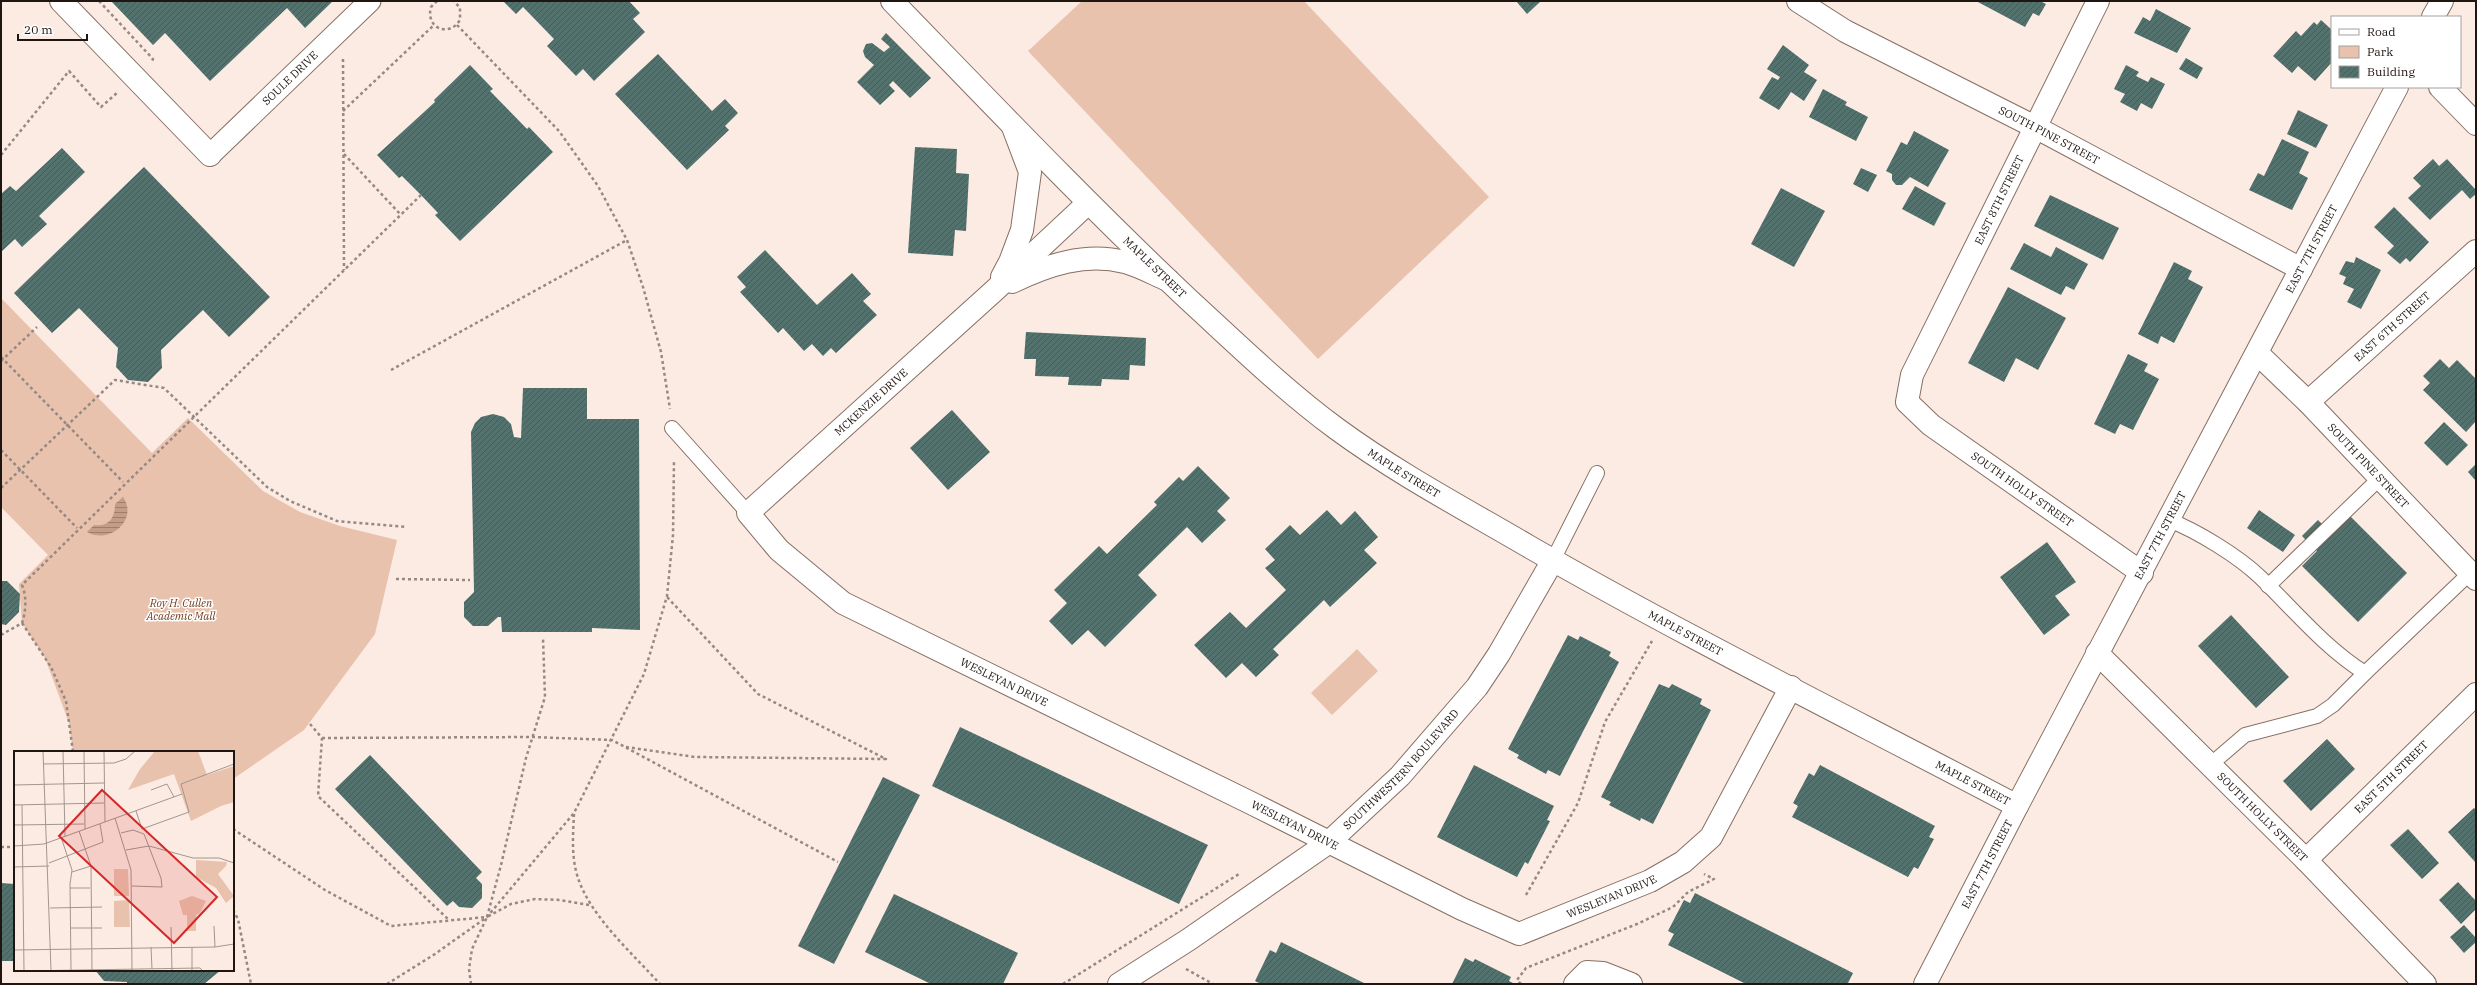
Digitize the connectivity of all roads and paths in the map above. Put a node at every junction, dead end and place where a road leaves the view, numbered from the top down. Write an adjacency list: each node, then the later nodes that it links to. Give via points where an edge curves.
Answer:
1 (61, 1): 12 (street)
2 (99, 1): 12 (path, via 154,59)
3 (370, 1): 11 (street, SOULE DRIVE)
4 (436, 1): 9 (path, via 430,13)
5 (454, 1): 10 (path, via 462,14)
6 (892, 1): 17 (street, MAPLE STREET)
7 (1798, 1): 18 (street, SOUTH PINE STREET, via 1845,30)
8 (2098, 1): 18 (street, EAST 8TH STREET)
9 (434, 25): 10 (path, via 446,30); 15 (path)
10 (457, 25): 25 (path, via 559,131 598,186)
11 (343, 26): 15 (path); 21 (street, SOULE DRIVE)
12 (134, 77): 20 (path, via 101,107 69,71); 21 (street)
13 (2396, 88): 27 (street, EAST 7TH STREET)
14 (2441, 88): 16 (street)
15 (343, 111): 19 (path)
16 (2476, 124)
17 (1013, 127): 23 (street, MAPLE STREET); 30 (street, MCKENZIE DRIVE, via 1030,172 1022,230 1010,262)
18 (2035, 127): 27 (street, SOUTH PINE STREET); 35 (street, EAST 8TH STREET, via 1912,375)
19 (343, 153): 24 (path); 28 (path)
20 (1, 155)
21 (210, 155)
22 (421, 195): 24 (path)
23 (1088, 203): 29 (street, MAPLE STREET); 30 (street, MCKENZIE DRIVE)
24 (401, 215): 28 (path)
25 (627, 240): 34 (path); 39 (path, via 661,352)
26 (2476, 251): 36 (street, EAST 6TH STREET)
27 (2301, 269): 32 (street, EAST 7TH STREET)
28 (344, 271): 37 (path)
29 (1168, 280): 30 (street, MCKENZIE DRIVE, via 1126,262 1096,258 1048,266); 50 (street, MAPLE STREET, via 1280,385 1337,429 1394,467)
30 (995, 290): 46 (street, MCKENZIE DRIVE)
31 (37, 328): 33 (path)
32 (2258, 354): 36 (street, SOUTH PINE STREET); 47 (street, EAST 7TH STREET)
33 (2, 359): 38 (path)
34 (391, 370)
35 (1907, 402): 51 (street, SOUTH HOLLY STREET, via 1931,425)
36 (2308, 402): 43 (street, SOUTH PINE STREET)
37 (194, 417): 38 (path, via 164,388 115,380); 48 (path, via 267,487 290,501 337,521); 58 (path, via 22,585 25,592 25,615)
38 (68, 425): 41 (path); 44 (path)
39 (672, 428): 46 (lane); 56 (path, via 676,474)
40 (1, 450): 41 (path)
41 (20, 470): 45 (path); 49 (path)
42 (1597, 473): 50 (lane)
43 (2380, 478): 52 (street, SOUTH PINE STREET); 55 (lane)
44 (123, 482)
45 (1, 488)
46 (748, 513): 75 (street, WESLEYAN DRIVE, via 779,550 843,603)
47 (2170, 520): 51 (street, EAST 7TH STREET); 55 (lane, via 2196,531 2258,575)
48 (406, 527)
49 (77, 528)
50 (1553, 560): 57 (street, MAPLE STREET); 75 (street, SOUTHWESTERN BOULEVARD, via 1499,654 1477,686 1400,776)
51 (2142, 573): 61 (street, EAST 7TH STREET)
52 (2473, 576): 62 (lane)
53 (396, 579): 54 (path)
54 (470, 580)
55 (2268, 586): 62 (lane, via 2342,659)
56 (667, 596): 68 (path, via 644,674); 69 (path, via 758,694 886,759 695,758)
57 (1663, 622): 63 (street, MAPLE STREET); 82 (path, via 1605,722 1578,802)
58 (22, 623): 59 (path); 70 (path, via 52,667 66,701)
59 (1, 635)
60 (543, 638): 66 (path, via 545,697)
61 (2097, 653): 71 (street, SOUTH HOLLY STREET); 72 (street, EAST 7TH STREET)
62 (2365, 673): 71 (lane, via 2333,705 2317,716 2245,735)
63 (1791, 688): 72 (street, MAPLE STREET); 80 (street, WESLEYAN DRIVE, via 1711,837)
64 (2476, 694): 78 (street, EAST 5TH STREET)
65 (310, 724): 67 (path)
66 (532, 737): 67 (path); 68 (path); 85 (path)
67 (322, 738): 86 (path, via 318,796)
68 (612, 740): 69 (path); 73 (path)
69 (623, 746): 79 (path)
70 (73, 751)
71 (2210, 765): 78 (street, SOUTH HOLLY STREET)
72 (2017, 806): 98 (street, EAST 7TH STREET)
73 (574, 813): 83 (path, via 573,850 576,870); 85 (path)
74 (234, 830): 86 (path, via 324,890 391,926)
75 (1328, 843): 80 (street, WESLEYAN DRIVE, via 1519,934 1650,881); 87 (street, SOUTHWESTERN BOULEVARD)
76 (14, 847): 77 (path)
77 (1, 848)
78 (2306, 860): 99 (street, SOUTH HOLLY STREET)
79 (838, 862)
80 (1683, 862): 96 (path, via 1714,879 1688,892 1674,907 1526,968 1517,980)
81 (1245, 871): 93 (path)
82 (1526, 895)
83 (590, 905): 85 (path, via 535,898 511,904); 92 (path)
84 (234, 912): 89 (path, via 238,919)
85 (487, 917): 86 (path); 90 (path); 91 (path, via 472,949 469,969)
86 (449, 920)
87 (1163, 956): 94 (street, SOUTHWESTERN BOULEVARD); 95 (path)
88 (1581, 978): 97 (street, via 1602,973)
89 (251, 984)
90 (387, 984)
91 (471, 984)
92 (660, 984)
93 (1063, 984)
94 (1120, 984)
95 (1213, 984)
96 (1521, 984)
97 (1631, 984)
98 (1925, 984)
99 (2425, 984)

